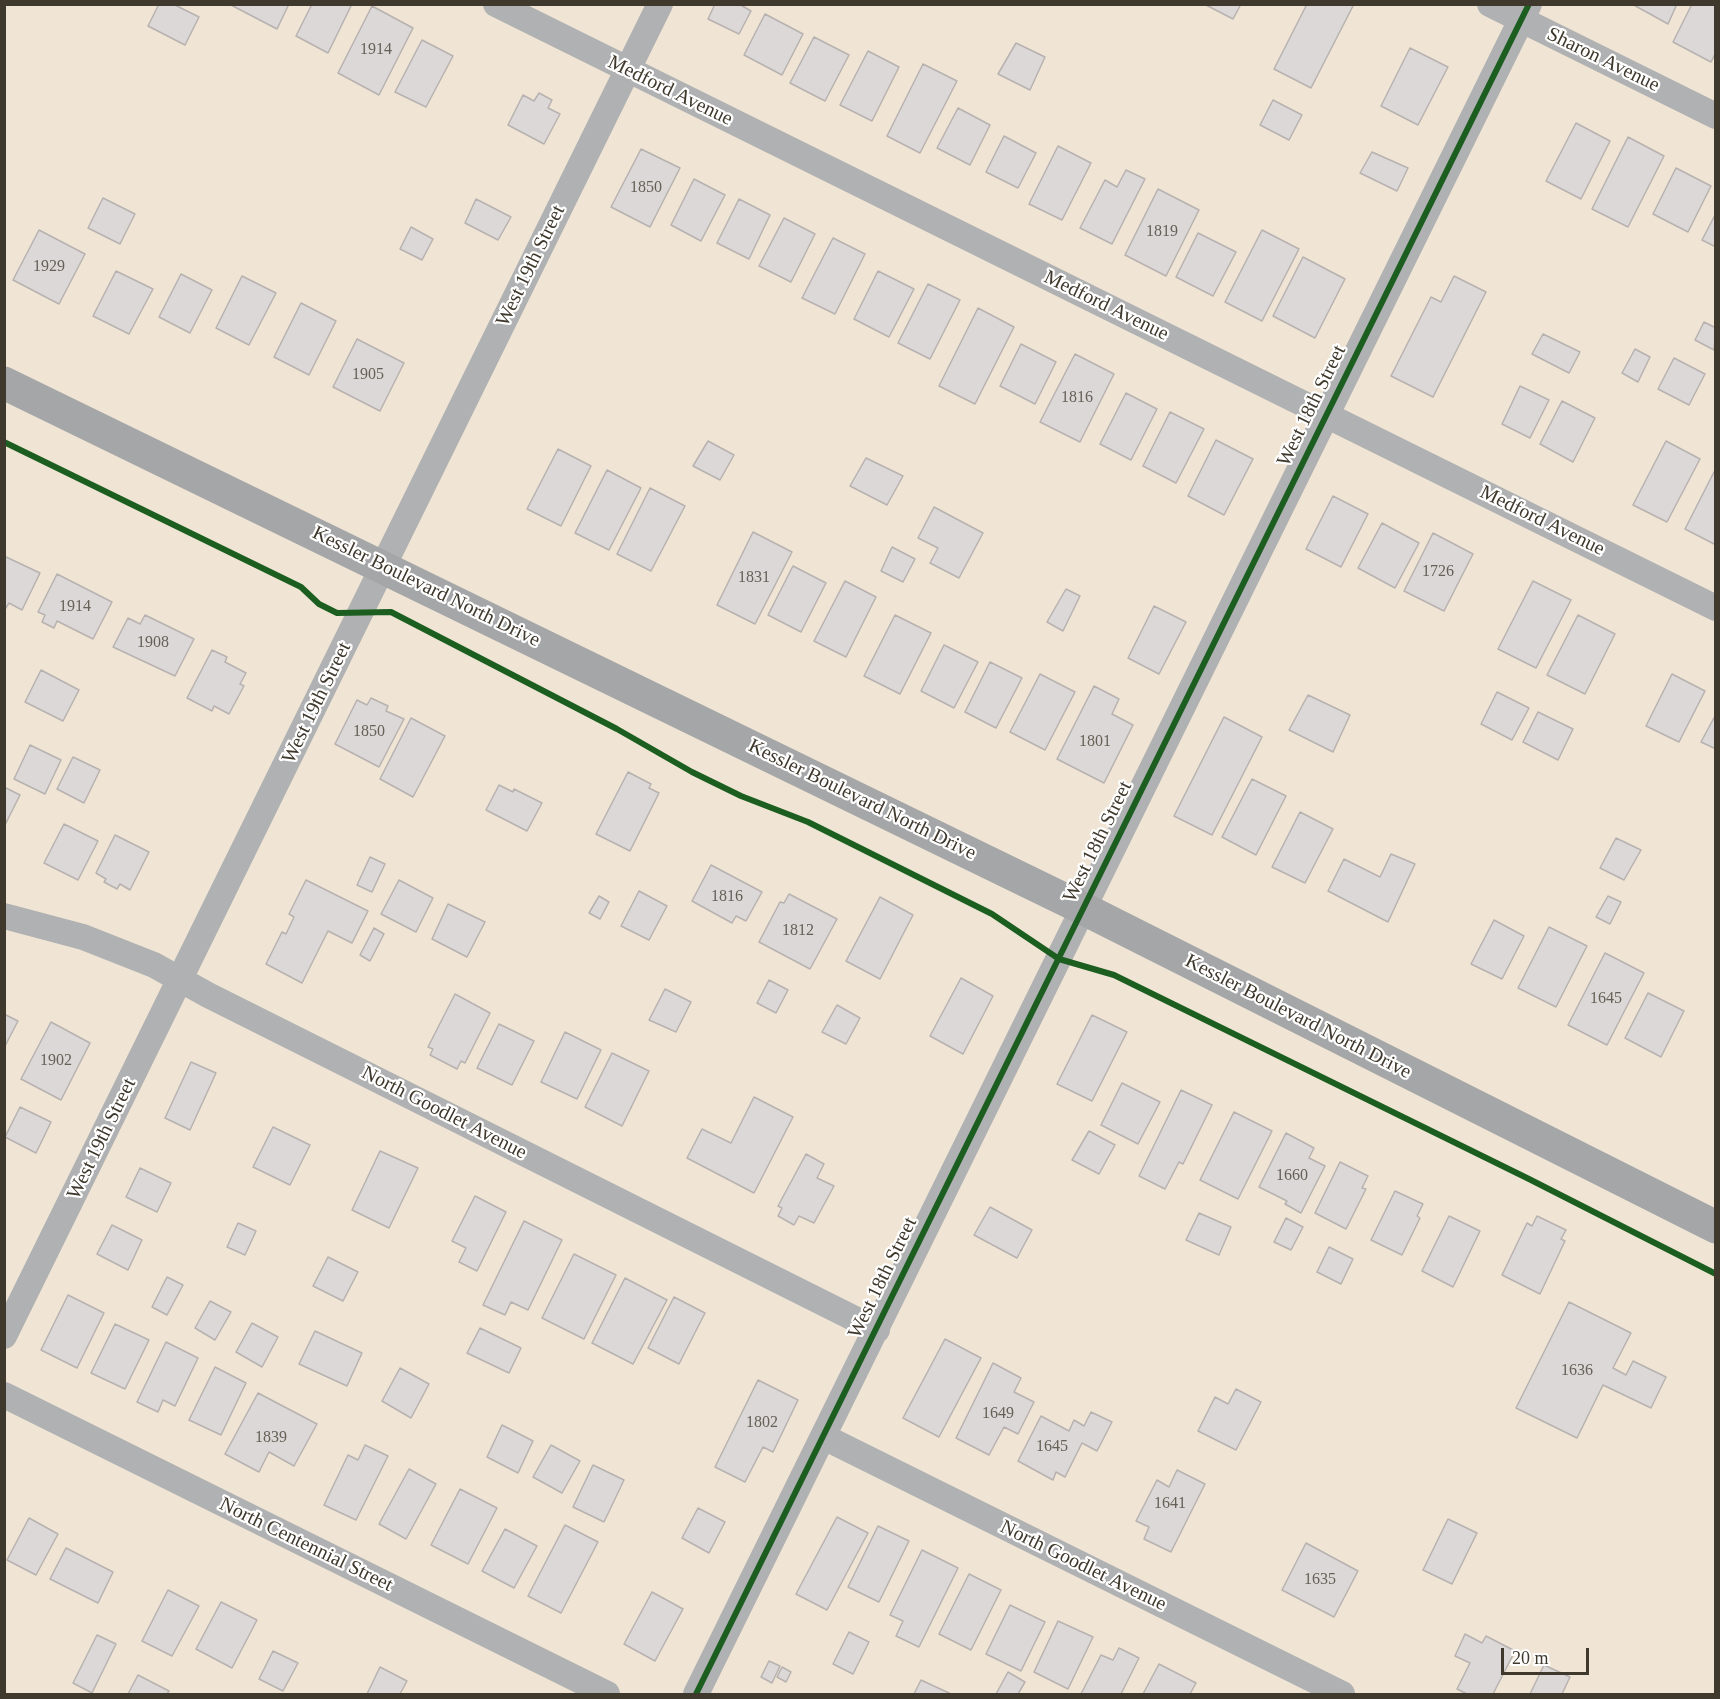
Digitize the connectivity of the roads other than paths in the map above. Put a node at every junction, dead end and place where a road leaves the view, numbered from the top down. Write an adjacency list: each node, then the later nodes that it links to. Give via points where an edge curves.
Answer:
1 (496, 4): 5 (street, Medford Avenue)
2 (660, 4): 5 (street, West 19th Street)
3 (1490, 4): 4 (street, Sharon Avenue)
4 (1525, 12): 6 (street, Sharon Avenue); 8 (street, West 18th Street)
5 (628, 70): 8 (street, Medford Avenue); 9 (street, West 19th Street)
6 (1716, 116)
7 (4, 383): 9 (main road, Kessler Boulevard North Drive)
8 (1326, 415): 10 (street, Medford Avenue); 11 (street, West 18th Street)
9 (384, 566): 11 (main road, Kessler Boulevard North Drive); 13 (street, West 19th Street)
10 (1716, 608)
11 (1084, 909): 14 (main road, Kessler Boulevard North Drive); 15 (street, West 18th Street)
12 (4, 916): 13 (street, North Goodlet Avenue, via 103,944)
13 (181, 980): 15 (street, North Goodlet Avenue); 16 (street, West 19th Street)
14 (1716, 1227)
15 (877, 1330): 18 (street, West 18th Street)
16 (4, 1336)
17 (4, 1395): 19 (street, North Centennial Street)
18 (824, 1437): 20 (street, West 18th Street); 21 (street, North Goodlet Avenue)
19 (607, 1695)
20 (696, 1695)
21 (1342, 1695)

